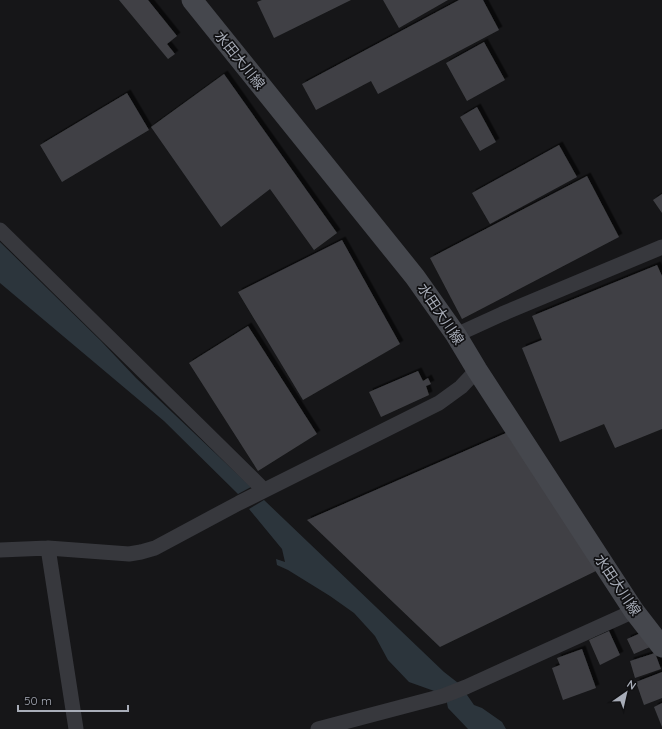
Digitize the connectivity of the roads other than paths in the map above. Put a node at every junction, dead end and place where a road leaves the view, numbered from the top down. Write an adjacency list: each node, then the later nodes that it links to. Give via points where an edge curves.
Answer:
1 (192, 0): 4 (main road, 水田大川線, via 416,277)
2 (0, 230): 6 (street)
3 (662, 247): 4 (street)
4 (456, 335): 5 (main road, 水田大川線)
5 (477, 370): 6 (street, via 461,387 439,403); 9 (main road, 水田大川線)
6 (264, 490): 7 (street, via 155,548 141,552 128,554)
7 (48, 548): 8 (street); 11 (street)
8 (0, 550)
9 (634, 611): 10 (main road, 水田大川線); 12 (street, via 443,696)
10 (662, 647)
11 (76, 729)
12 (318, 729)

